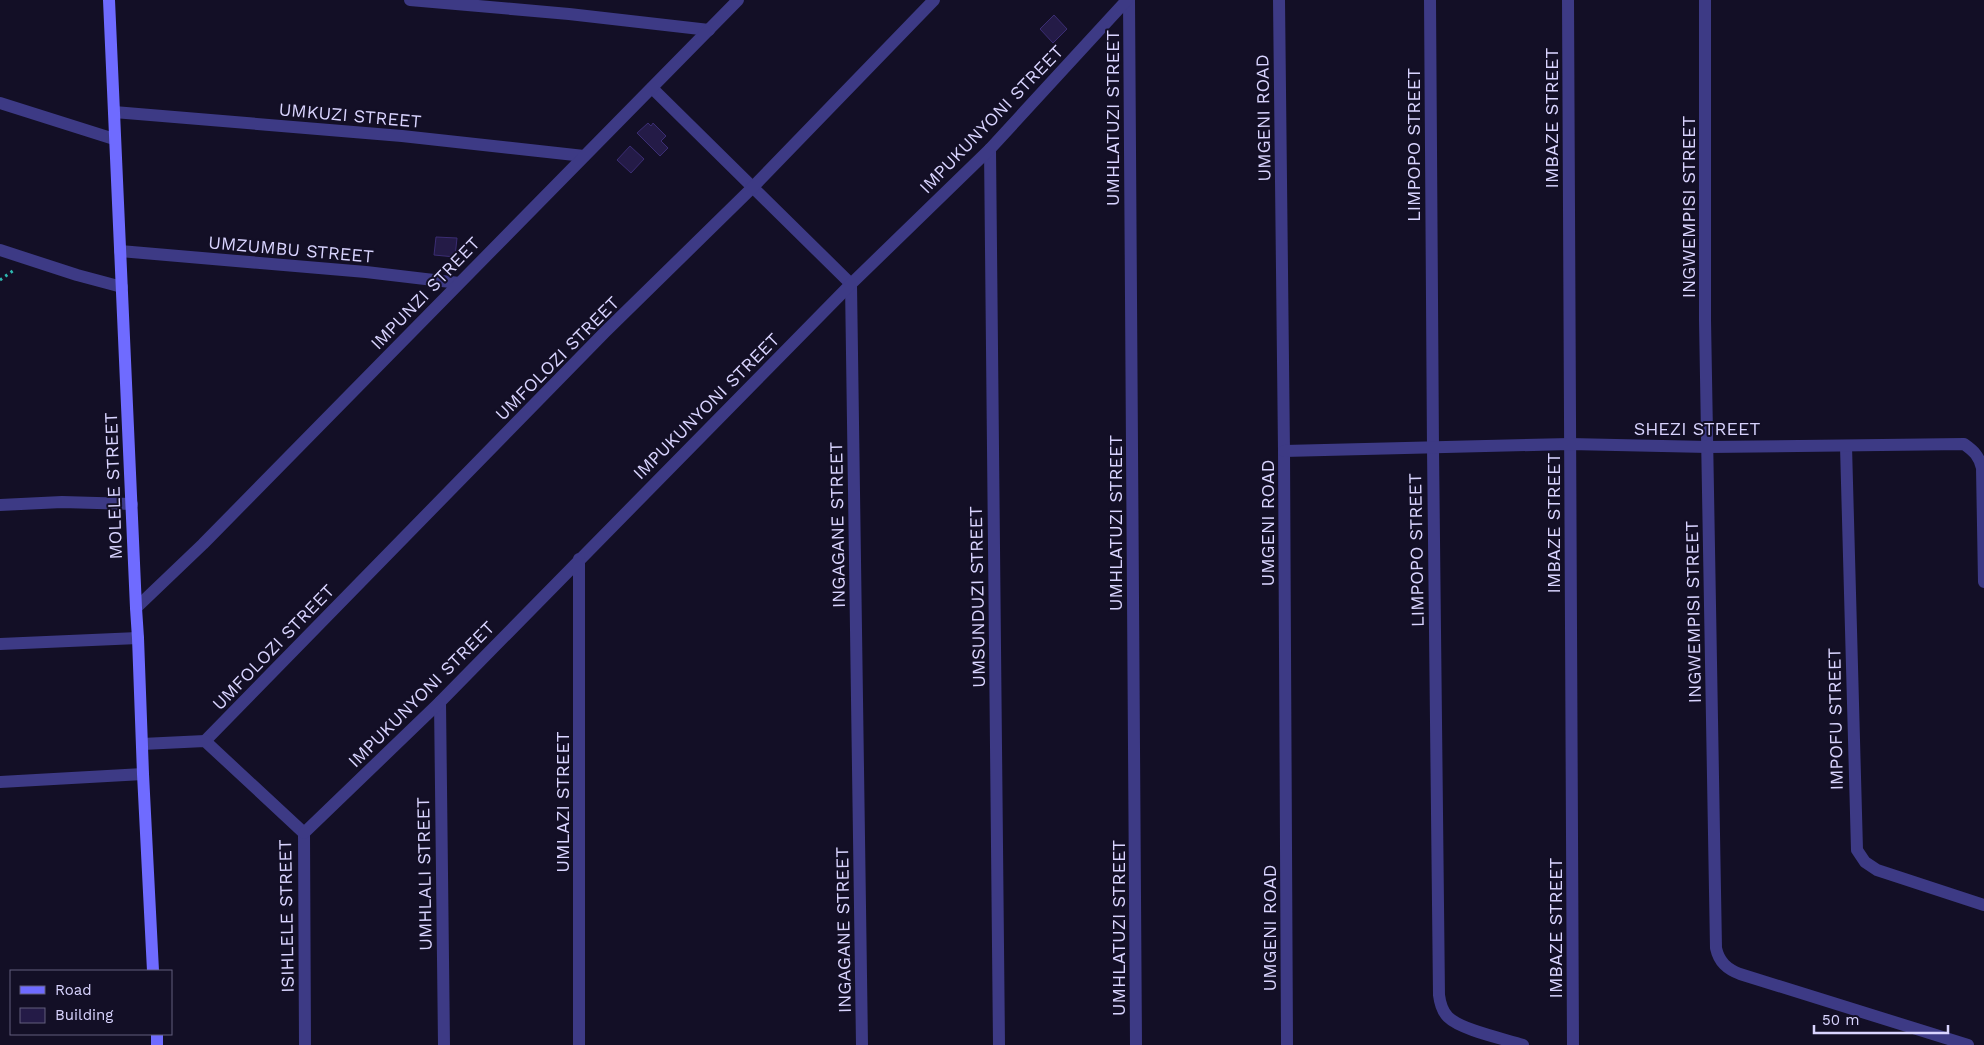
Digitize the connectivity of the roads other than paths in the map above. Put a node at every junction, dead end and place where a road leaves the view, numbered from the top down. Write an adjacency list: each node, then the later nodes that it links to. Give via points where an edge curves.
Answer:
1 (109, 0): 13 (street, MOLELE STREET)
2 (410, 0): 10 (street)
3 (738, 0): 10 (street, IMPUNZI STREET)
4 (934, 0): 17 (street, UMFOLOZI STREET)
5 (1128, 0): 15 (street, IMPUKUNYONI STREET); 48 (street, UMHLATUZI STREET)
6 (1279, 0): 27 (street, UMGENI ROAD)
7 (1430, 0): 26 (street, LIMPOPO STREET)
8 (1568, 0): 23 (street, IMBAZE STREET)
9 (1705, 0): 25 (street, INGWEMPISI STREET)
10 (710, 30): 11 (street, IMPUNZI STREET)
11 (652, 88): 16 (street, IMPUNZI STREET); 17 (street)
12 (0, 103): 14 (street)
13 (114, 112): 14 (street, MOLELE STREET); 16 (street, UMKUZI STREET, via 402,136)
14 (114, 139): 19 (street, MOLELE STREET)
15 (990, 149): 21 (street, IMPUKUNYONI STREET); 47 (street, UMSUNDUZI STREET)
16 (584, 156): 20 (street, IMPUNZI STREET)
17 (753, 187): 21 (street); 36 (street, UMFOLOZI STREET, via 606,332)
18 (0, 250): 22 (street)
19 (120, 251): 20 (street, UMZUMBU STREET); 22 (street, MOLELE STREET)
20 (459, 283): 32 (street, IMPUNZI STREET)
21 (851, 284): 30 (street, IMPUKUNYONI STREET); 46 (street, INGAGANE STREET)
22 (122, 287): 28 (street, MOLELE STREET)
23 (1570, 444): 25 (street, SHEZI STREET); 26 (street, SHEZI STREET); 51 (street, IMBAZE STREET)
24 (1846, 446): 25 (street, SHEZI STREET); 31 (street, SHEZI STREET, via 1964,444 1974,451 1983,478); 41 (street, IMPOFU STREET, via 1857,850 1864,862 1877,870)
25 (1708, 447): 52 (street, INGWEMPISI STREET, via 1715,941 1718,956 1726,966 1740,974)
26 (1433, 449): 27 (street, SHEZI STREET); 50 (street, LIMPOPO STREET, via 1440,1000 1445,1013 1458,1024)
27 (1284, 451): 49 (street, UMGENI ROAD)
28 (132, 504): 29 (street, via 62,502); 32 (street, MOLELE STREET)
29 (0, 505)
30 (579, 558): 35 (street, IMPUKUNYONI STREET); 45 (street, UMLAZI STREET)
31 (1984, 582)
32 (136, 608): 33 (street, MOLELE STREET)
33 (138, 638): 34 (street); 37 (street, MOLELE STREET)
34 (0, 644)
35 (440, 702): 40 (street, IMPUKUNYONI STREET); 44 (street, UMHLALI STREET)
36 (206, 741): 37 (street); 40 (street, ISIHLELE STREET)
37 (142, 744): 38 (street, MOLELE STREET)
38 (143, 774): 39 (street); 42 (street, MOLELE STREET)
39 (0, 782)
40 (304, 833): 43 (street, ISIHLELE STREET)
41 (1984, 905)
42 (153, 970)
43 (305, 1045)
44 (444, 1045)
45 (579, 1045)
46 (862, 1045)
47 (999, 1045)
48 (1136, 1045)
49 (1287, 1045)
50 (1523, 1045)
51 (1574, 1045)
52 (1968, 1045)

